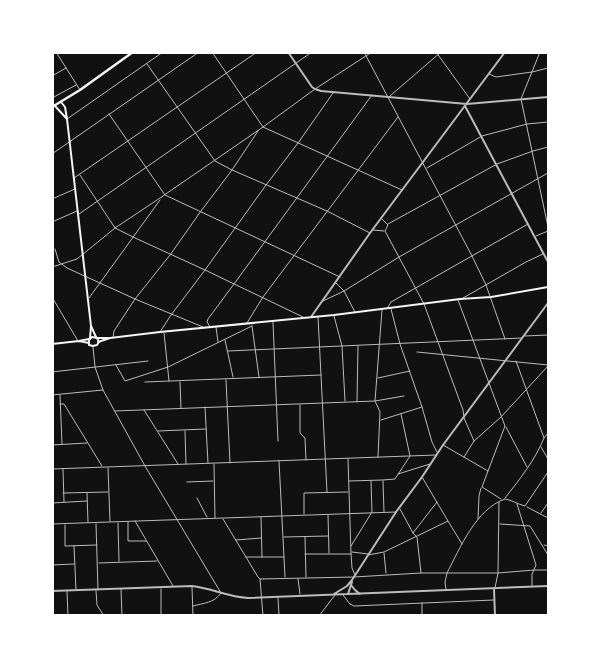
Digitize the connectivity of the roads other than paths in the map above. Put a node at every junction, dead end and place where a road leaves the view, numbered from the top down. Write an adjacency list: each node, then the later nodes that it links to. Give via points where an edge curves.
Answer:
1 (56, 52): 19 (street)
2 (132, 52): 28 (highway)
3 (164, 52): 17 (street)
4 (199, 52): 25 (street)
5 (212, 52): 22 (street)
6 (256, 52): 22 (street)
7 (288, 52): 18 (street)
8 (312, 52): 18 (street)
9 (364, 52): 16 (street)
10 (372, 52): 16 (street)
11 (436, 52): 15 (street)
12 (441, 52): 15 (street)
13 (505, 52): 23 (street)
14 (540, 52): 21 (street)
15 (438, 55): 31 (street); 36 (street)
16 (366, 56): 27 (street); 31 (street)
17 (147, 64): 25 (street); 43 (street)
18 (296, 64): 27 (street); 35 (street)
19 (66, 68): 24 (street); 26 (street)
20 (548, 68): 21 (street)
21 (532, 72): 23 (street, via 496,77); 34 (street)
22 (226, 73): 35 (street); 40 (street)
23 (489, 73): 36 (street)
24 (52, 76)
25 (158, 80): 40 (street); 41 (street)
26 (76, 84): 28 (street); 33 (street)
27 (315, 89): 29 (street); 46 (street)
28 (80, 90): 37 (highway)
29 (334, 92): 30 (street); 52 (street)
30 (372, 95): 31 (street); 56 (street)
31 (388, 96): 38 (street); 42 (street)
32 (548, 97): 34 (street)
33 (52, 98)
34 (521, 99): 38 (street); 45 (street)
35 (244, 100): 46 (street); 48 (street)
36 (470, 100): 38 (street)
37 (61, 102): 39 (highway); 43 (main road)
38 (466, 105): 49 (street); 58 (street)
39 (54, 107): 43 (main road)
40 (177, 107): 48 (street); 50 (street)
41 (109, 114): 50 (street); 51 (street)
42 (398, 116): 58 (street); 63 (street)
43 (67, 120): 51 (main road)
44 (548, 122): 45 (street)
45 (527, 124): 49 (street); 54 (street)
46 (263, 127): 47 (street); 52 (street)
47 (258, 130): 57 (street); 62 (street)
48 (195, 133): 57 (street); 60 (street)
49 (482, 136): 59 (street); 61 (street)
50 (127, 141): 60 (street); 65 (street)
51 (70, 142): 55 (street); 66 (main road)
52 (298, 143): 56 (street); 68 (street)
53 (548, 147): 54 (street)
54 (533, 152): 59 (street); 67 (street)
55 (52, 154)
56 (327, 156): 63 (street); 76 (street)
57 (214, 161): 62 (street); 72 (street)
58 (423, 162): 61 (street); 70 (street)
59 (497, 164): 71 (street); 73 (street)
60 (146, 168): 72 (street); 77 (street)
61 (426, 168): 73 (street)
62 (232, 170): 68 (street); 79 (street)
63 (358, 170): 70 (street); 80 (street)
64 (548, 173): 67 (street)
65 (80, 175): 66 (street); 77 (street)
66 (74, 178): 69 (main road)
67 (538, 179): 71 (street); 87 (street)
68 (266, 185): 76 (street); 89 (street)
69 (75, 189): 75 (street); 78 (main road)
70 (402, 190): 82 (street)
71 (513, 194): 85 (street); 86 (street)
72 (165, 195): 74 (street); 79 (street)
73 (440, 196): 84 (street); 86 (street)
74 (160, 198): 88 (street); 95 (street)
75 (52, 199)
76 (297, 199): 80 (street); 96 (street)
77 (97, 202): 81 (street); 88 (street)
78 (78, 210): 81 (main road); 83 (street)
79 (201, 211): 89 (street); 100 (street)
80 (327, 212): 93 (street); 101 (street)
81 (78, 215): 98 (main road)
82 (381, 219): 84 (street); 90 (street)
83 (52, 222)
84 (388, 224): 91 (street)
85 (529, 224): 94 (street); 102 (street)
86 (456, 225): 102 (street); 103 (street)
87 (548, 227)
88 (115, 228): 95 (street); 98 (street)
89 (235, 228): 96 (street); 107 (street)
90 (373, 230): 91 (street); 93 (street)
91 (385, 231): 103 (street)
92 (548, 231): 94 (street)
93 (370, 233): 109 (street)
94 (535, 236): 99 (street)
95 (132, 237): 100 (street); 110 (street)
96 (265, 242): 101 (street); 112 (street)
97 (55, 250): 105 (street)
98 (83, 254): 105 (street); 108 (main road)
99 (544, 254): 104 (street); 113 (street)
100 (170, 255): 107 (street); 121 (street)
101 (294, 256): 109 (street); 117 (street)
102 (472, 256): 113 (street); 115 (street)
103 (399, 257): 115 (street); 116 (street)
104 (548, 262)
105 (61, 264): 106 (street); 108 (street)
106 (52, 267)
107 (205, 270): 112 (street); 130 (street)
108 (86, 275): 110 (street); 120 (main road)
109 (340, 277): 111 (street)
110 (100, 283): 120 (street); 121 (street)
111 (336, 283): 116 (street); 123 (street)
112 (234, 284): 117 (street); 139 (street, via 208,319)
113 (486, 284): 118 (street); 122 (street)
114 (548, 286): 118 (main road)
115 (416, 289): 125 (street); 126 (street, via 391,302)
116 (344, 291): 123 (street); 129 (street)
117 (263, 297): 134 (street); 136 (street)
118 (491, 297): 122 (main road); 150 (street)
119 (52, 298): 152 (street)
120 (88, 298): 138 (main road)
121 (135, 299): 130 (street); 148 (street)
122 (459, 300): 125 (main road); 151 (street)
123 (321, 301): 133 (street)
124 (548, 303): 146 (street)
125 (424, 304): 127 (main road); 154 (street)
126 (387, 308): 127 (main road); 128 (main road)
127 (391, 308): 159 (street)
128 (382, 309): 129 (main road); 158 (street)
129 (355, 312): 131 (main road)
130 (171, 314): 141 (street); 142 (street)
131 (334, 315): 132 (main road); 162 (street)
132 (318, 316): 133 (main road); 163 (street)
133 (311, 317): 134 (main road)
134 (304, 318): 135 (main road)
135 (273, 322): 137 (main road); 164 (street)
136 (247, 324): 137 (main road); 140 (main road)
137 (252, 325): 149 (street); 165 (street)
138 (91, 326): 145 (main road); 147 (main road)
139 (210, 327): 140 (main road); 141 (main road)
140 (216, 327): 156 (street)
141 (205, 328): 143 (main road)
142 (160, 332): 143 (main road); 148 (main road)
143 (164, 332): 176 (street)
144 (548, 335): 146 (street)
145 (96, 337): 147 (main road); 148 (main road); 153 (main road)
146 (524, 337): 150 (street); 171 (street)
147 (89, 338): 152 (main road); 155 (main road)
148 (112, 338): 153 (main road)
149 (225, 339): 156 (street); 166 (street)
150 (505, 339): 151 (street)
151 (474, 340): 154 (street); 169 (street)
152 (79, 341): 155 (main road); 157 (main road)
153 (98, 342): 161 (main road)
154 (437, 342): 159 (street); 168 (street)
155 (89, 343): 161 (main road)
156 (218, 343): 176 (street)
157 (52, 344)
158 (379, 344): 159 (street); 160 (street); 182 (street)
159 (400, 344): 177 (street)
160 (358, 345): 162 (street); 196 (street)
161 (93, 346): 175 (street)
162 (342, 346): 163 (street); 195 (street)
163 (319, 347): 164 (street); 179 (street)
164 (274, 349): 165 (street); 180 (street)
165 (255, 350): 166 (street); 181 (street)
166 (228, 351): 184 (street)
167 (417, 352): 168 (street)
168 (442, 355): 169 (street); 209 (street)
169 (480, 358): 171 (street); 188 (street)
170 (148, 361): 173 (street)
171 (507, 361): 172 (street); 188 (street)
172 (516, 361): 174 (street); 190 (street)
173 (116, 365): 175 (street); 176 (street, via 125,381)
174 (548, 365): 190 (street)
175 (95, 367): 178 (street); 189 (street)
176 (168, 368): 187 (street)
177 (410, 371): 182 (street); 202 (street)
178 (52, 372)
179 (321, 376): 180 (street); 197 (street)
180 (275, 377): 181 (street); 200 (street)
181 (259, 378): 184 (street)
182 (377, 378): 194 (street)
183 (226, 379): 184 (street); 185 (street); 201 (street)
184 (233, 379)
185 (180, 381): 187 (street); 203 (street)
186 (145, 382): 187 (street)
187 (169, 382)
188 (490, 384): 208 (street); 209 (street)
189 (103, 390): 191 (street); 206 (street)
190 (526, 390): 208 (street); 216 (street)
191 (60, 394): 192 (street); 198 (street)
192 (52, 395)
193 (404, 396): 194 (street)
194 (375, 401): 196 (street); 210 (street)
195 (345, 402): 196 (street); 197 (street)
196 (357, 402)
197 (322, 403): 199 (street); 229 (street)
198 (60, 404): 219 (street, via 64,404); 221 (street)
199 (300, 404): 200 (street); 231 (street, via 300,433 305,438)
200 (277, 405): 201 (street); 217 (street)
201 (227, 407): 204 (street); 235 (street)
202 (422, 407): 207 (street); 224 (street)
203 (181, 408): 204 (street); 205 (street)
204 (205, 408): 212 (street)
205 (144, 410): 206 (street); 214 (street)
206 (114, 411): 239 (street)
207 (400, 414): 210 (street); 225 (street)
208 (502, 417): 211 (street); 218 (street)
209 (464, 418): 218 (street); 222 (street)
210 (380, 420): 226 (street)
211 (505, 426): 243 (street); 245 (street)
212 (206, 429): 213 (street); 233 (street)
213 (185, 430): 214 (street); 237 (street)
214 (157, 431): 236 (street)
215 (548, 433): 216 (street)
216 (544, 438): 223 (street)
217 (278, 441)
218 (474, 441): 227 (street)
219 (88, 443): 221 (street); 240 (street)
220 (52, 444): 221 (street)
221 (62, 444)
222 (443, 445): 224 (street); 227 (street)
223 (541, 446): 230 (street); 243 (street)
224 (437, 454): 225 (street); 238 (street)
225 (410, 456): 226 (street); 247 (street)
226 (378, 457): 228 (street)
227 (464, 457): 245 (street)
228 (348, 458): 229 (street); 252 (street)
229 (325, 459): 231 (street); 257 (street)
230 (548, 459)
231 (306, 460): 232 (street)
232 (279, 461): 235 (street); 278 (street)
233 (208, 463): 234 (street); 237 (street)
234 (214, 463): 235 (street); 249 (street)
235 (230, 463)
236 (178, 464): 237 (street); 239 (street)
237 (186, 464)
238 (430, 464): 247 (street); 248 (street)
239 (145, 466): 241 (street); 284 (street)
240 (103, 467): 241 (street); 242 (street)
241 (108, 467): 256 (street)
242 (63, 468): 244 (street); 259 (street)
243 (527, 468): 261 (street)
244 (52, 469)
245 (488, 471): 254 (street)
246 (548, 472): 269 (street)
247 (397, 474): 251 (street, via 394,479)
248 (422, 477): 265 (street); 270 (street)
249 (214, 480): 253 (street); 280 (street)
250 (371, 480): 251 (street); 252 (street); 271 (street)
251 (383, 480): 272 (street)
252 (348, 481): 258 (street)
253 (187, 482)
254 (482, 487): 262 (street); 285 (street)
255 (87, 492): 256 (street); 259 (street); 263 (street)
256 (109, 492): 288 (street)
257 (327, 492): 258 (street); 277 (street, via 304,492)
258 (349, 492): 274 (street)
259 (63, 493): 264 (street)
260 (196, 498): 283 (street)
261 (505, 498): 262 (street); 268 (street)
262 (500, 500): 285 (street); 295 (street)
263 (88, 501): 264 (street); 291 (street)
264 (64, 502): 266 (street)
265 (437, 502): 287 (street); 297 (street)
266 (52, 503)
267 (548, 503): 276 (street)
268 (517, 504): 269 (street); 296 (street)
269 (525, 506): 276 (street)
270 (399, 508): 273 (street); 297 (street)
271 (372, 512): 272 (street); 274 (street); 310 (street)
272 (384, 512): 273 (street)
273 (396, 512): 315 (street)
274 (350, 513): 275 (street); 310 (street)
275 (328, 514): 277 (street); 298 (street)
276 (540, 514): 282 (street)
277 (304, 515): 278 (street)
278 (283, 516): 279 (street); 302 (street)
279 (261, 517): 281 (street); 301 (street)
280 (215, 518): 281 (street); 283 (street)
281 (222, 518): 304 (street)
282 (548, 518)
283 (207, 519): 284 (street)
284 (177, 520): 286 (street); 351 (street)
285 (478, 520): 305 (street)
286 (134, 521): 290 (street); 303 (street)
287 (448, 521): 300 (street); 305 (street)
288 (110, 522): 289 (street); 292 (street)
289 (118, 522): 290 (street); 321 (street)
290 (128, 522): 303 (street, via 128,541)
291 (88, 523): 292 (street); 294 (street)
292 (96, 523): 308 (street)
293 (52, 524): 294 (street)
294 (65, 524): 307 (street, via 65,546)
295 (500, 524): 296 (street); 329 (street)
296 (523, 525): 306 (street, via 531,526); 325 (street, via 536,565)
297 (413, 533): 300 (street)
298 (328, 536): 299 (street); 314 (street)
299 (305, 537): 302 (street); 313 (street)
300 (417, 537): 311 (street); 327 (street)
301 (261, 538): 304 (street); 318 (street)
302 (283, 538): 319 (street)
303 (146, 540): 320 (street)
304 (235, 540): 317 (street)
305 (462, 544): 328 (street)
306 (543, 545): 309 (street); 316 (street)
307 (74, 546): 308 (street); 323 (street)
308 (97, 546): 322 (street)
309 (548, 546)
310 (351, 547): 312 (street)
311 (384, 552): 315 (street); 330 (street)
312 (351, 553): 314 (street); 315 (street); 331 (street)
313 (305, 554): 314 (street); 334 (street)
314 (329, 554)
315 (368, 555): 331 (street)
316 (548, 555)
317 (245, 557): 318 (street); 335 (street)
318 (262, 557): 319 (street)
319 (284, 557): 332 (street)
320 (158, 561): 321 (street); 341 (street)
321 (119, 562): 322 (street)
322 (97, 563): 347 (street)
323 (75, 564): 324 (street); 346 (street)
324 (52, 565)
325 (534, 570): 326 (street); 329 (street); 342 (street)
326 (548, 570)
327 (421, 573): 328 (street); 330 (street)
328 (447, 573): 329 (street); 348 (street)
329 (498, 573): 345 (street)
330 (386, 574): 331 (street)
331 (355, 576): 334 (street); 336 (street)
332 (285, 578): 333 (street); 335 (street)
333 (298, 578): 334 (street); 355 (street)
334 (306, 578)
335 (260, 579): 357 (street)
336 (352, 580): 337 (street); 339 (street)
337 (351, 584): 352 (street); 353 (street)
338 (192, 586): 341 (street); 351 (street); 360 (street)
339 (347, 586): 352 (street); 354 (street)
340 (548, 586): 342 (street)
341 (173, 587): 343 (street)
342 (532, 587): 345 (street)
343 (161, 588): 344 (street); 361 (street)
344 (121, 589): 347 (street); 364 (street)
345 (494, 589): 348 (street); 358 (street)
346 (76, 590): 347 (street); 349 (street)
347 (97, 590): 363 (street, via 97,605)
348 (446, 590): 353 (street)
349 (67, 591): 350 (street); 362 (street)
350 (52, 592)
351 (221, 593): 357 (street); 360 (street, via 217,599)
352 (346, 594): 353 (street); 354 (street); 359 (street, via 354,606)
353 (360, 594)
354 (334, 595): 355 (street); 369 (street)
355 (300, 596): 356 (street)
356 (278, 597): 357 (street); 368 (street)
357 (262, 598): 367 (street)
358 (495, 600): 359 (street); 371 (street)
359 (422, 603): 370 (street)
360 (193, 606): 366 (street)
361 (161, 615): 365 (street)
362 (68, 616)
363 (104, 616)
364 (122, 616)
365 (143, 616)
366 (193, 616)
367 (263, 616)
368 (278, 616)
369 (319, 616)
370 (422, 616)
371 (495, 616)

